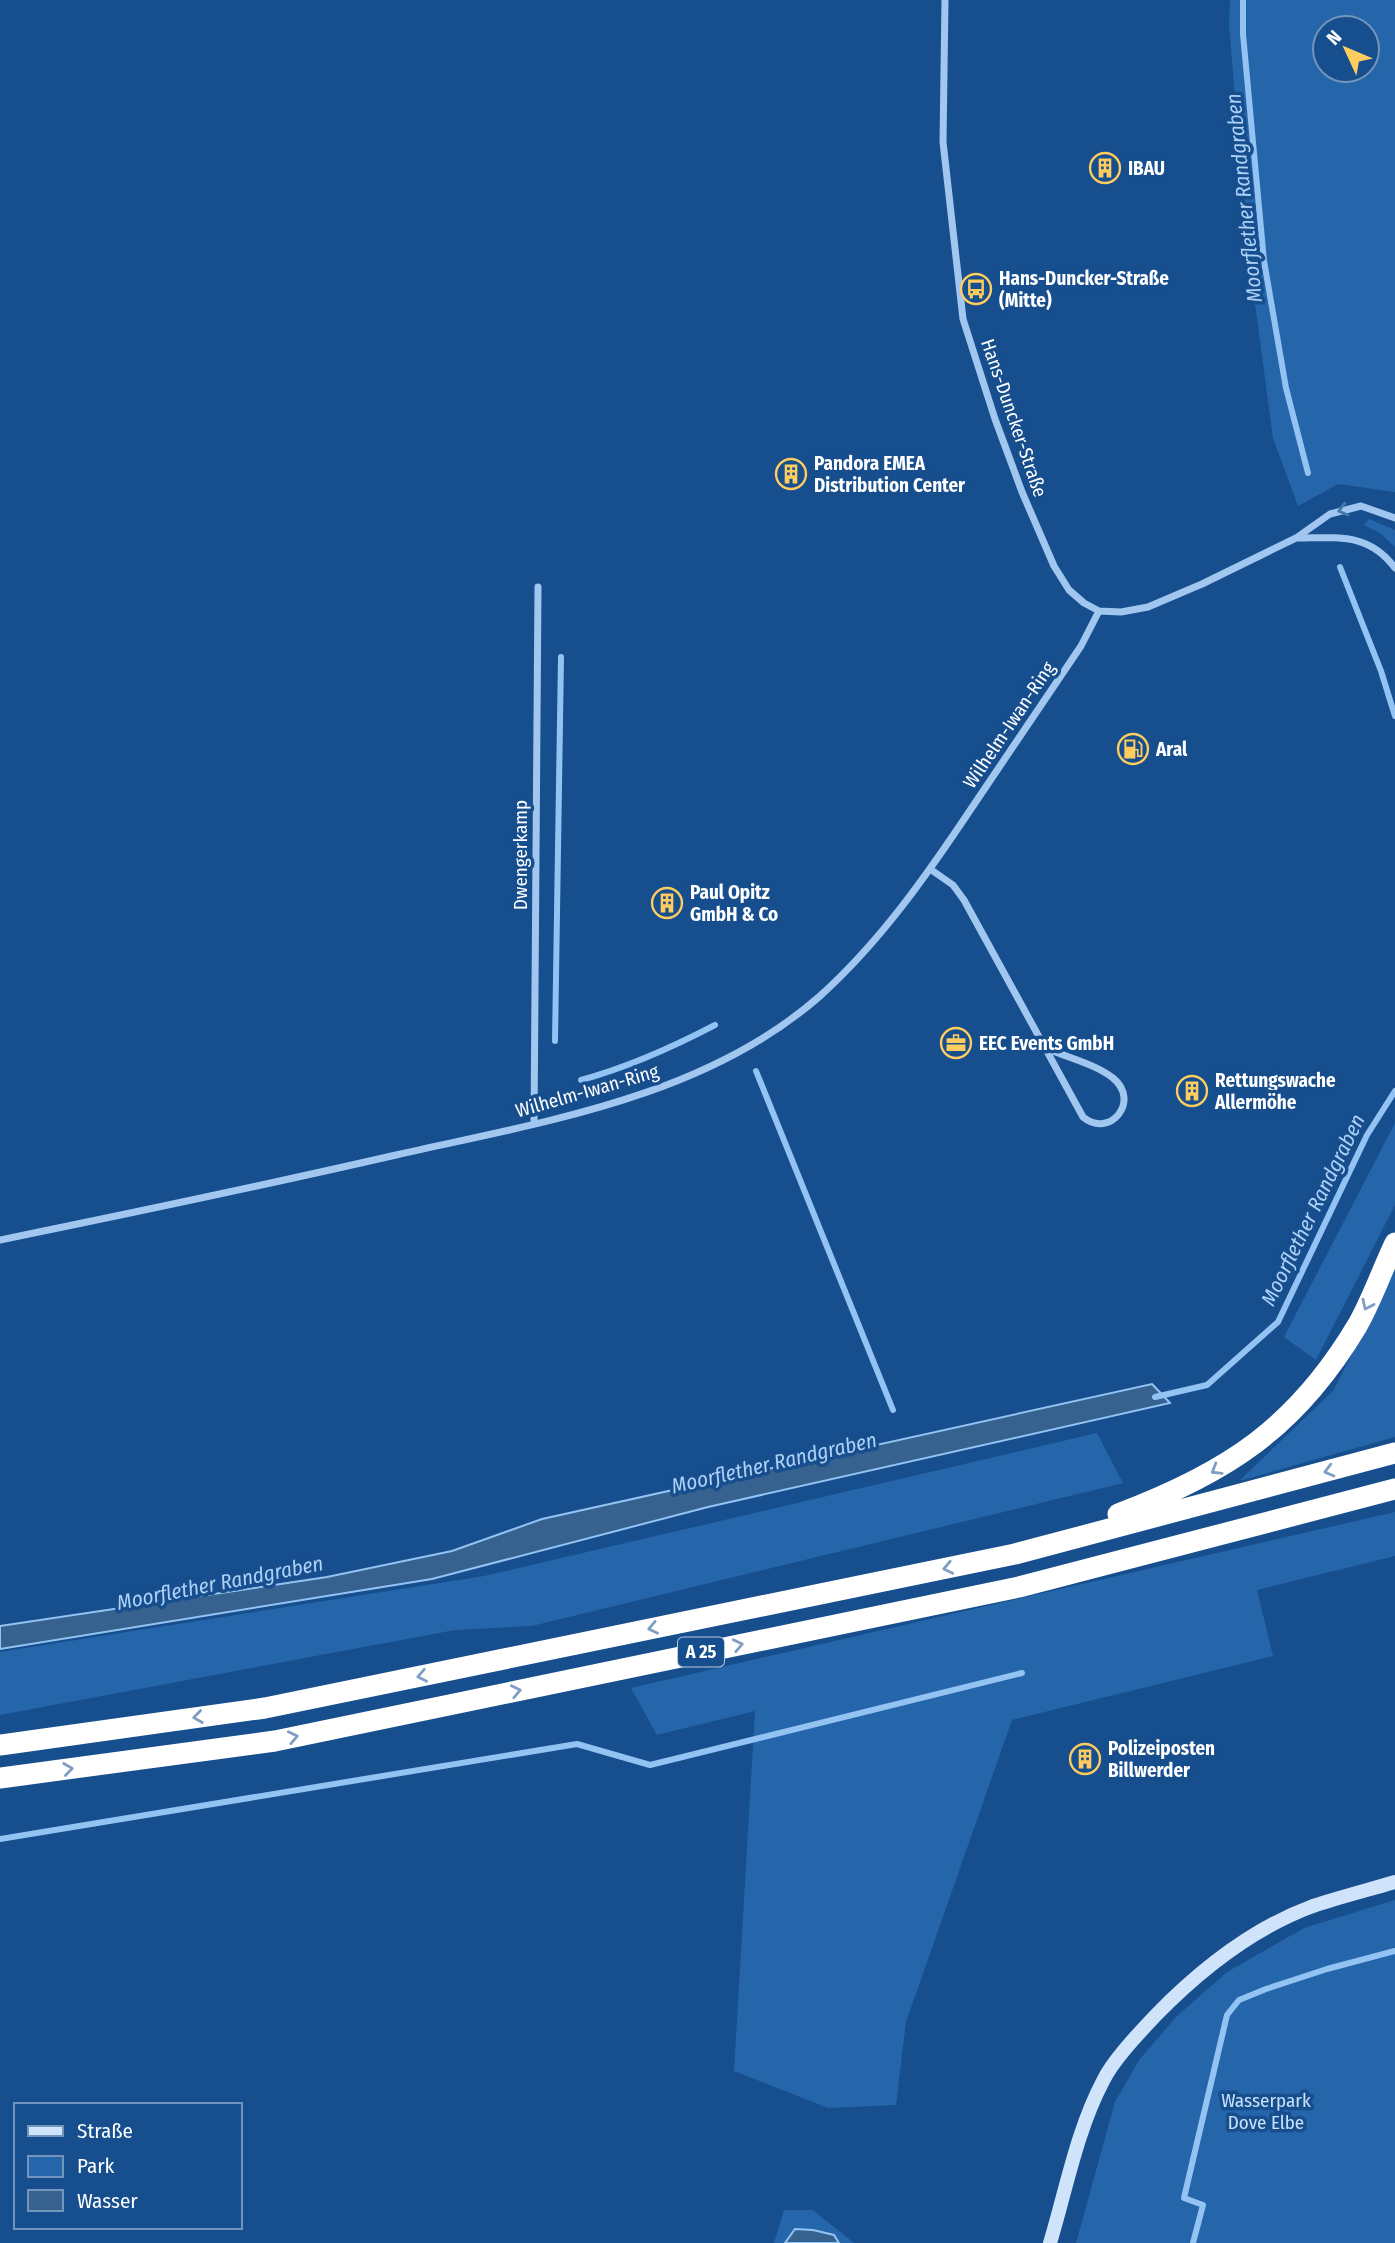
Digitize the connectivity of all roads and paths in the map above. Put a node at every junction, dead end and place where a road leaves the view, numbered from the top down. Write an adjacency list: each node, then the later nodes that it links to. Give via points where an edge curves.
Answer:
1 (944, 0): 6 (street, Hans-Duncker-Straße, via 943,142 963,318 995,419 1054,566 1069,590)
2 (1395, 518): 3 (street, one-way to 3, via 1361,506 1347,508)
3 (1296, 538): 4 (street, via 1363,541); 6 (street, via 1148,607)
4 (1395, 568)
5 (538, 587): 9 (street, Dwengerkamp)
6 (1099, 611): 7 (street, Wilhelm-Iwan-Ring, via 1081,646)
7 (930, 869): 8 (street, via 953,885 964,900); 9 (street, Wilhelm-Iwan-Ring, via 856,963 772,1032 650,1092)
8 (1048, 1049): 8 (street, via 1083,1116 1101,1124 1114,1118 1125,1101 1118,1084 1097,1069)
9 (534, 1124): 10 (street, Wilhelm-Iwan-Ring)
10 (0, 1240)
11 (1395, 1243): 14 (highway, one-way to 14, via 1338,1356 1305,1398 1267,1435 1178,1491)
12 (1395, 1453): 14 (highway, A 25, one-way to 14)
13 (1395, 1489): 16 (highway, A 25, one-way to 13, via 288,1738 1019,1587)
14 (1015, 1554): 15 (highway, A 25, one-way to 15, via 265,1708)
15 (0, 1745)
16 (0, 1778)
17 (1395, 1882): 18 (street, via 1312,1907 1269,1927 1221,1956 1183,1987 1103,2079)
18 (1050, 2243)

